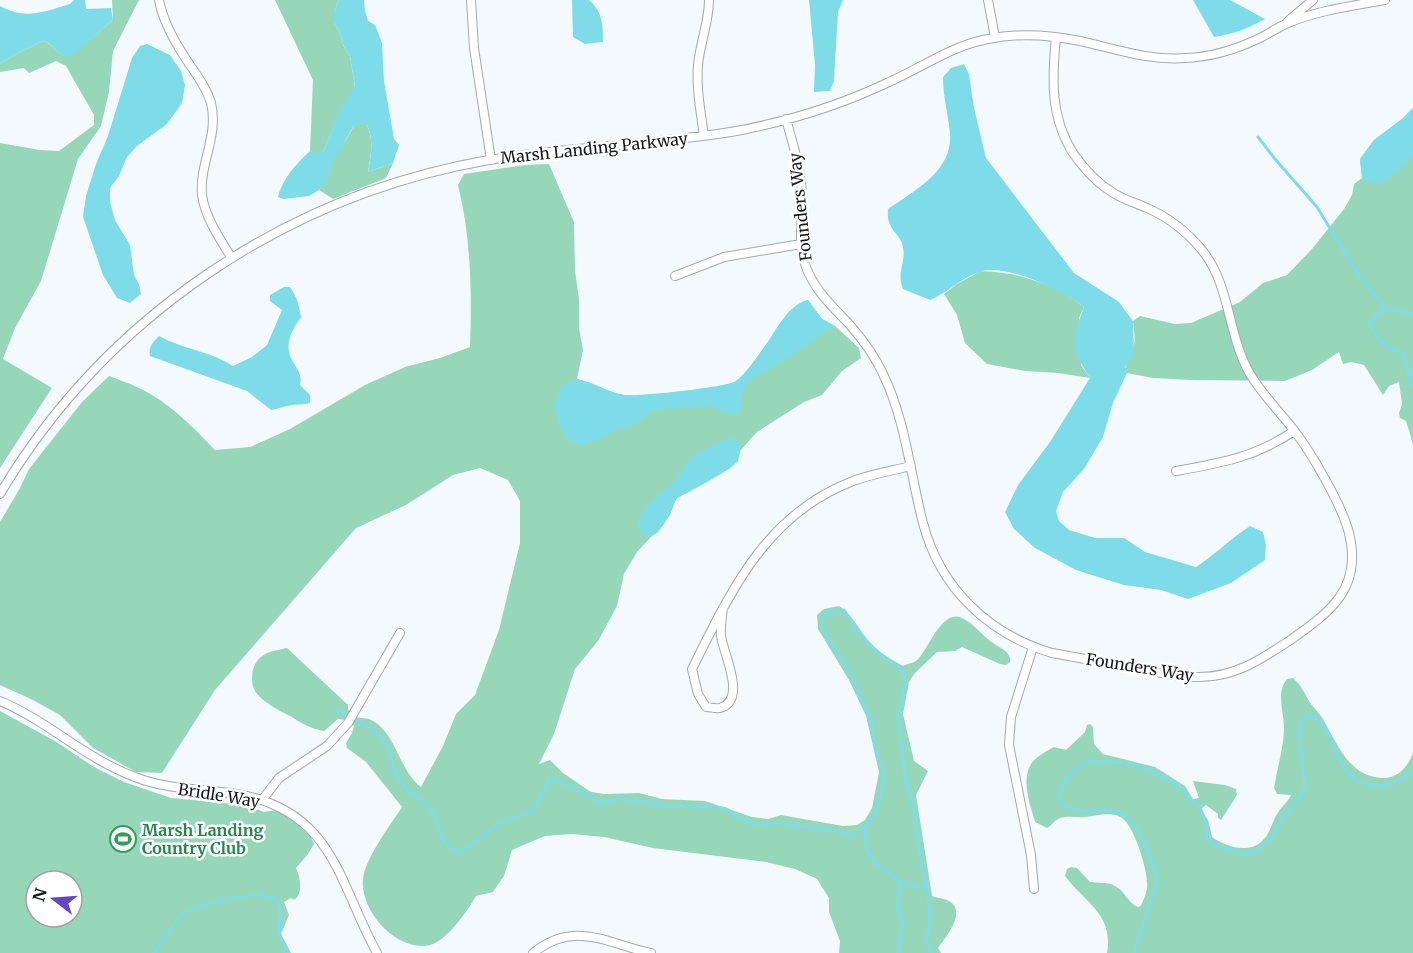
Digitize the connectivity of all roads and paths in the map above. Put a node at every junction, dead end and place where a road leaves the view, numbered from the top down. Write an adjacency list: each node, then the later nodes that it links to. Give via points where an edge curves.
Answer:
1 (159, 0): 14 (street, via 172,35 210,103 213,134 202,194 216,233)
2 (471, 0): 12 (street)
3 (709, 0): 11 (street, via 698,67)
4 (988, 0): 8 (street)
5 (1313, 0): 7 (street, Marsh Landing Parkway)
6 (1385, 0): 7 (street, Marsh Landing Parkway, via 1334,9)
7 (1284, 24): 9 (street, Marsh Landing Parkway, via 1226,51 1181,59 1137,55)
8 (995, 37): 9 (street, Marsh Landing Parkway); 10 (street, Marsh Landing Parkway, via 971,43 864,93)
9 (1056, 37): 16 (street, Founders Way, via 1054,104 1072,151 1105,187 1178,226 1203,252 1221,283 1235,339 1249,371)
10 (786, 119): 11 (street, Marsh Landing Parkway); 13 (street, Founders Way, via 800,177)
11 (704, 136): 12 (street, Marsh Landing Parkway)
12 (491, 160): 14 (street, Marsh Landing Parkway, via 363,193 276,232)
13 (801, 244): 15 (street, via 724,257); 17 (street, Founders Way, via 814,283 859,336 883,373 899,413)
14 (231, 258): 19 (street, Marsh Landing Parkway, via 169,301 100,362 40,432)
15 (675, 276)
16 (1294, 431): 18 (street, via 1264,450 1244,457); 22 (street, Founders Way, via 1340,511 1351,541 1352,562 1346,587 1322,618 1257,662 1214,676 1182,676)
17 (911, 466): 20 (street, via 852,482 793,516 756,555); 22 (street, Founders Way, via 929,542 946,578 984,619)
18 (1176, 471)
19 (0, 494)
20 (723, 608): 20 (street, via 692,669 698,694 706,707 720,708 729,702 734,691 721,634)
21 (400, 633): 24 (street, via 348,723 327,746 279,778)
22 (1033, 647): 25 (street, via 1011,717 1009,745)
23 (0, 701): 24 (street, Bridle Way, via 102,762 141,780)
24 (262, 800): 27 (street, Bridle Way, via 296,816 326,846)
25 (1034, 889)
26 (632, 950): 28 (street, via 599,937 575,935 548,943); 29 (street)
27 (377, 953)
28 (533, 953)
29 (651, 953)

